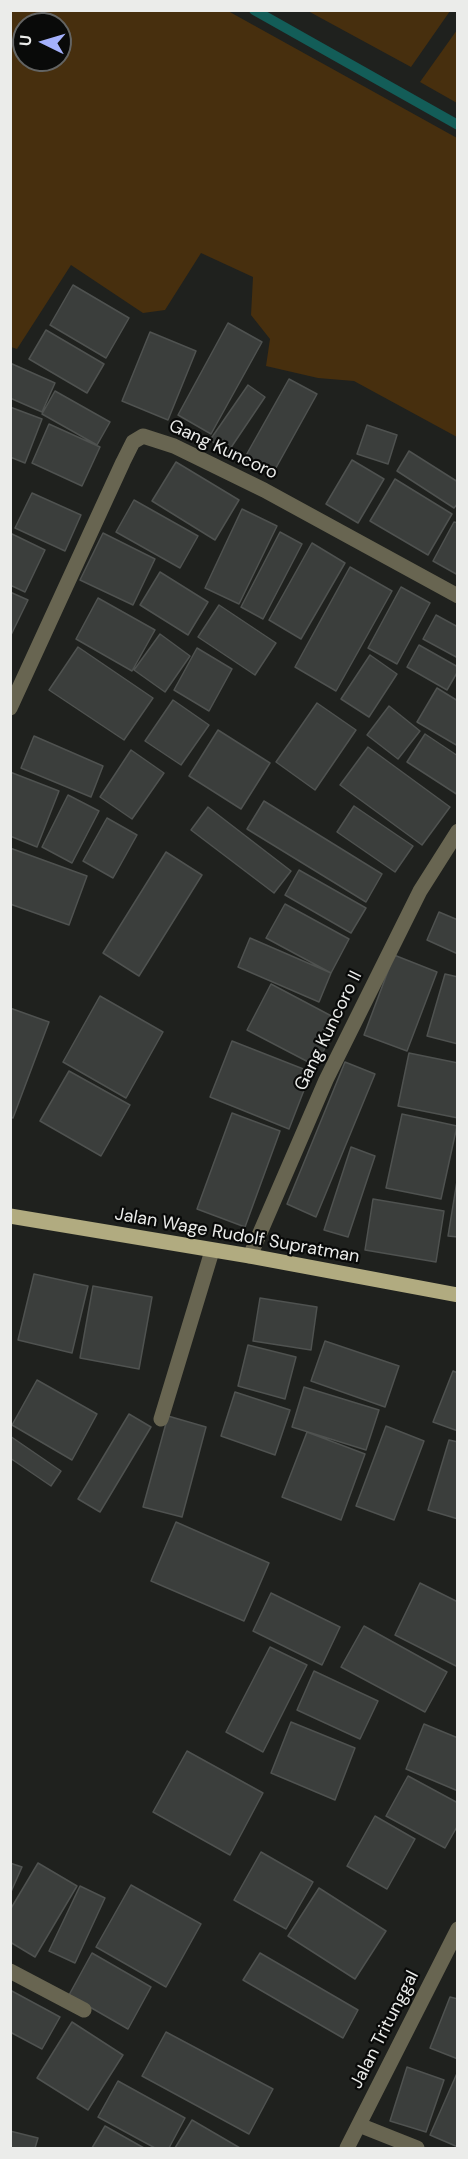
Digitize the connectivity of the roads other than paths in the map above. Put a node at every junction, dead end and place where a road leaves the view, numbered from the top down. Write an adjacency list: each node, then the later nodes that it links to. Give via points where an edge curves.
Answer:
1 (458, 596): 2 (street, Gang Kuncoro, via 264,490 174,446 143,436 133,442 123,462)
2 (10, 708)
3 (458, 831): 6 (street, Gang Kuncoro II, via 420,891 326,1080)
4 (10, 1216): 5 (main road, Jalan Wage Rudolf Supratman)
5 (212, 1251): 6 (main road, Jalan Wage Rudolf Supratman); 8 (street)
6 (250, 1256): 7 (main road, Jalan Wage Rudolf Supratman)
7 (458, 1295)
8 (161, 1419)
9 (458, 1929): 12 (street, Jalan Tritunggal)
10 (10, 1971): 11 (street)
11 (84, 2010)
12 (359, 2125): 13 (street, Jalan Tritunggal); 14 (street)
13 (347, 2148)
14 (417, 2148)

